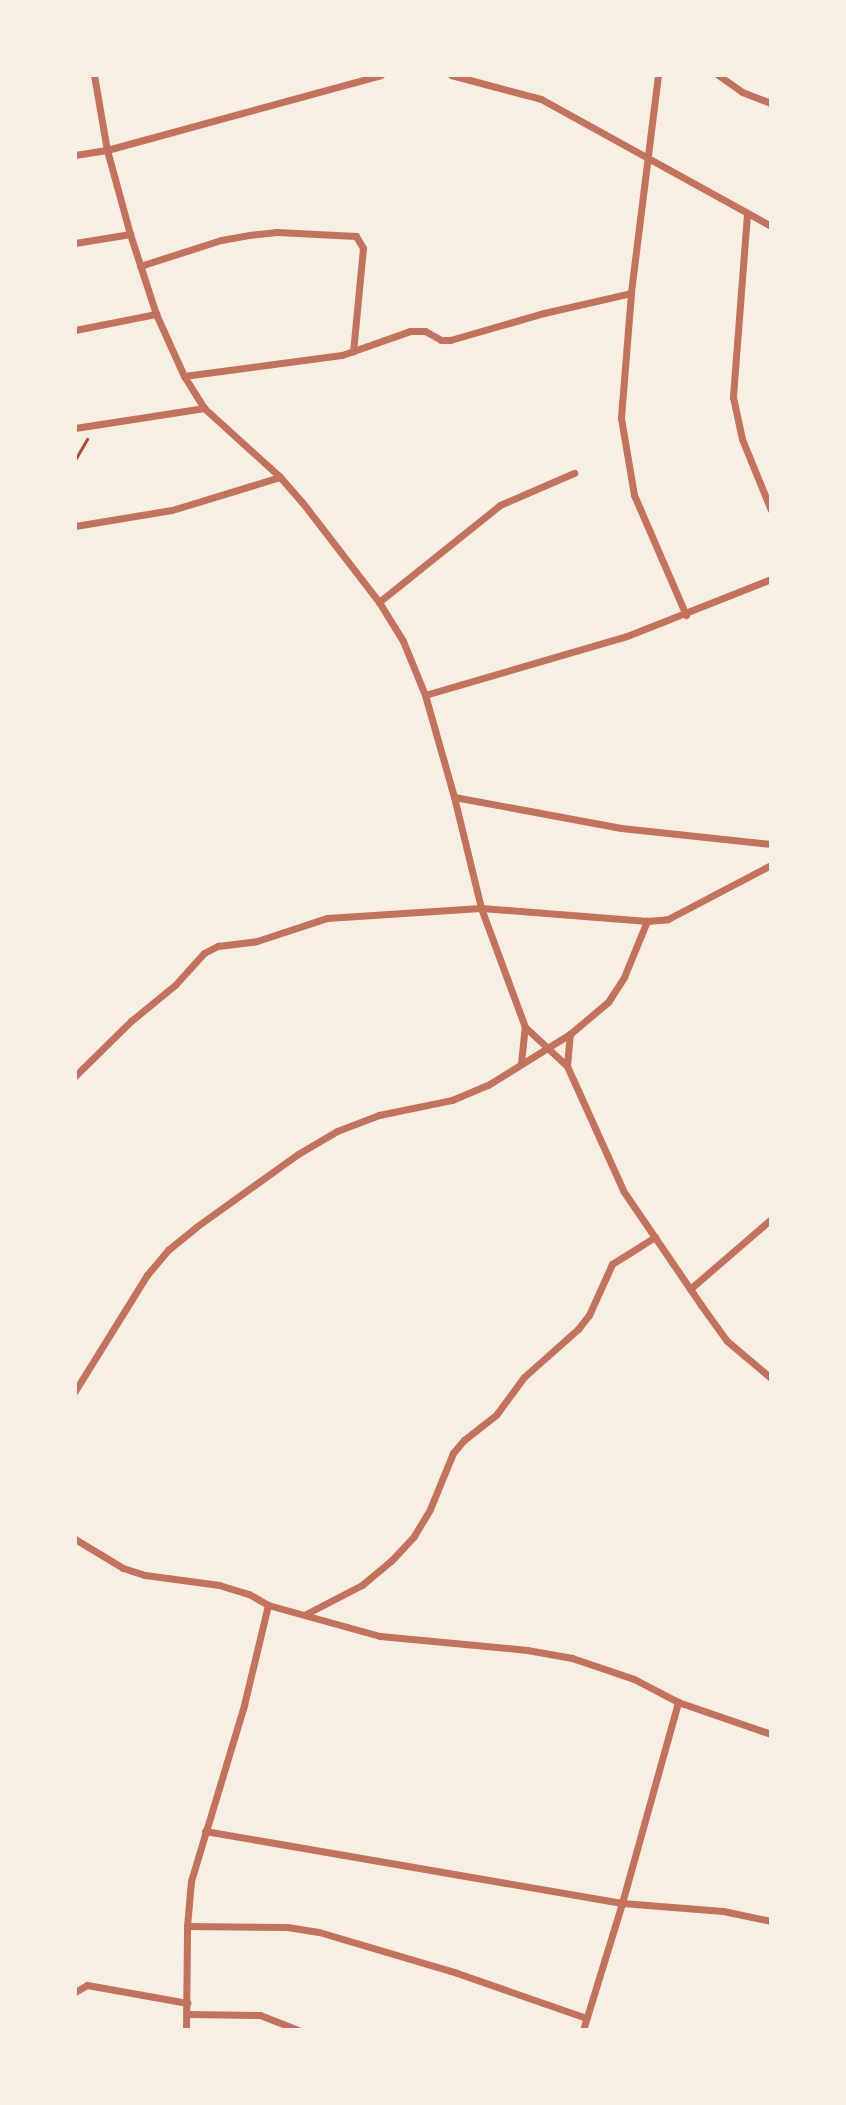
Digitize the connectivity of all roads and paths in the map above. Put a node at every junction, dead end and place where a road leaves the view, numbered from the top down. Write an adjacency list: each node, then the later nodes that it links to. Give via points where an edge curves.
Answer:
1 (94, 75): 7 (street)
2 (381, 75): 7 (street)
3 (452, 75): 9 (street, via 541,99)
4 (657, 75): 9 (street)
5 (718, 75): 6 (street, via 742,92)
6 (771, 103)
7 (107, 150): 8 (street); 12 (street)
8 (75, 155)
9 (650, 159): 10 (street); 15 (street)
10 (747, 214): 11 (street); 26 (street, via 733,397 742,439)
11 (771, 226)
12 (130, 234): 13 (street); 14 (street)
13 (75, 243)
14 (140, 266): 16 (street); 18 (street, via 249,235 356,236 363,247)
15 (631, 293): 18 (street, via 450,340 410,331); 30 (street, via 621,418 624,452 645,525)
16 (156, 314): 17 (street); 19 (street)
17 (75, 330)
18 (353, 352): 19 (street)
19 (184, 376): 20 (street)
20 (204, 408): 21 (street); 25 (street)
21 (93, 427): 22 (street); 23 (path)
22 (75, 428)
23 (75, 460)
24 (574, 473): 29 (street, via 500,505)
25 (281, 477): 27 (street, via 172,510); 29 (street)
26 (771, 510)
27 (75, 526)
28 (771, 579): 30 (street)
29 (379, 602): 31 (street, via 403,641)
30 (686, 615): 31 (street)
31 (425, 695): 32 (street)
32 (454, 797): 33 (street, via 621,828); 35 (street)
33 (771, 844)
34 (771, 865): 36 (street, via 686,913)
35 (481, 908): 36 (street); 37 (street); 42 (street, via 327,918 257,941 218,946 204,953)
36 (648, 921): 38 (street, via 608,1002)
37 (525, 1027): 39 (street); 40 (street)
38 (570, 1034): 39 (street); 41 (street)
39 (546, 1049): 40 (street); 41 (street)
40 (521, 1063): 47 (street, via 488,1085 452,1100 379,1115 337,1131 196,1227 147,1275)
41 (566, 1066): 44 (street, via 624,1192)
42 (75, 1076)
43 (771, 1219): 45 (street)
44 (654, 1237): 45 (street); 50 (street, via 612,1264 579,1329 524,1377 496,1415 453,1453 419,1527 391,1561 362,1585)
45 (690, 1289): 46 (street, via 727,1341)
46 (771, 1378)
47 (75, 1391)
48 (75, 1539): 49 (street, via 123,1568 219,1585)
49 (268, 1605): 50 (street); 53 (street, via 244,1705)
50 (306, 1614): 51 (street, via 380,1636 572,1658 634,1679)
51 (678, 1702): 52 (street); 54 (street)
52 (771, 1734)
53 (205, 1831): 54 (street); 56 (street, via 191,1881)
54 (622, 1903): 55 (street, via 723,1911); 60 (street)
55 (771, 1921)
56 (187, 1926): 58 (street); 60 (street, via 287,1927 319,1932)
57 (75, 1992): 58 (street, via 87,1985)
58 (187, 2003): 59 (street)
59 (187, 2014): 61 (street); 62 (street, via 260,2015)
60 (586, 2018): 63 (street)
61 (186, 2030)
62 (298, 2030)
63 (583, 2030)

